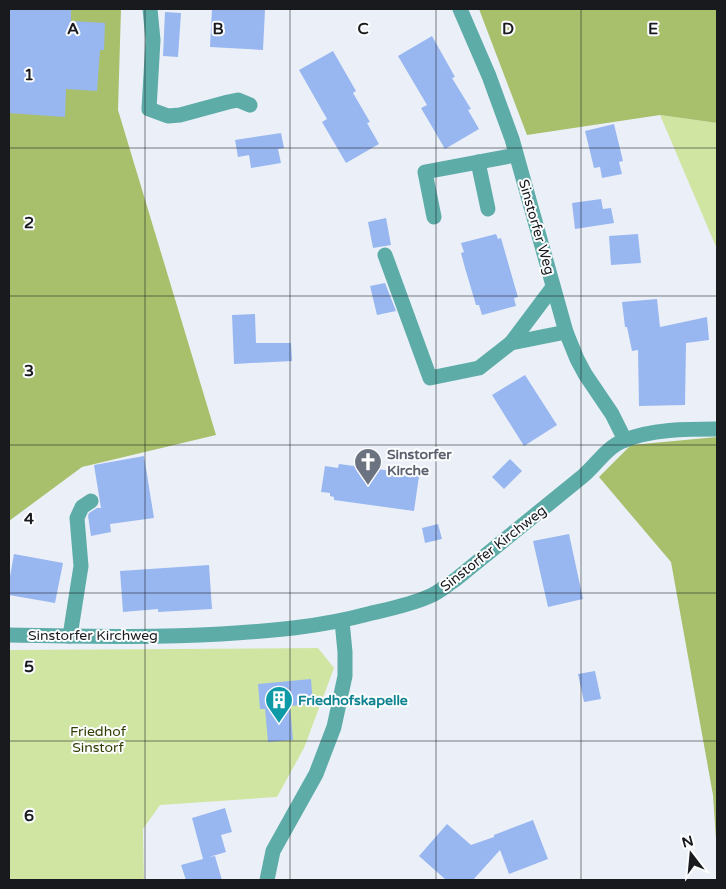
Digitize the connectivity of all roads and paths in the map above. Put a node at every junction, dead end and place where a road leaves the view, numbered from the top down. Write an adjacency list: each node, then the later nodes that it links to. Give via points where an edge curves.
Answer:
1 (150, 9): 3 (street, via 153,40 149,109 168,116 238,100)
2 (460, 9): 4 (street, Sinstorfer Weg, via 490,76)
3 (250, 105)
4 (516, 155): 5 (street); 9 (street, Sinstorfer Weg)
5 (478, 162): 6 (street); 7 (street, via 425,172)
6 (488, 209)
7 (434, 217)
8 (385, 255): 11 (street, via 430,378 479,368)
9 (553, 287): 10 (street, Sinstorfer Weg); 11 (street)
10 (566, 332): 11 (street); 13 (street, Sinstorfer Weg, via 577,359)
11 (511, 343)
12 (717, 429): 13 (street, Sinstorfer Kirchweg, via 676,430)
13 (625, 440): 15 (street, Sinstorfer Kirchweg, via 455,580 432,595)
14 (91, 501): 17 (street, via 82,507 77,518 81,566)
15 (342, 621): 17 (street, Sinstorfer Kirchweg, via 254,632); 18 (street, via 345,676 334,727 316,774 273,851)
16 (9, 635): 17 (street, Sinstorfer Kirchweg)
17 (70, 636)
18 (267, 880)

